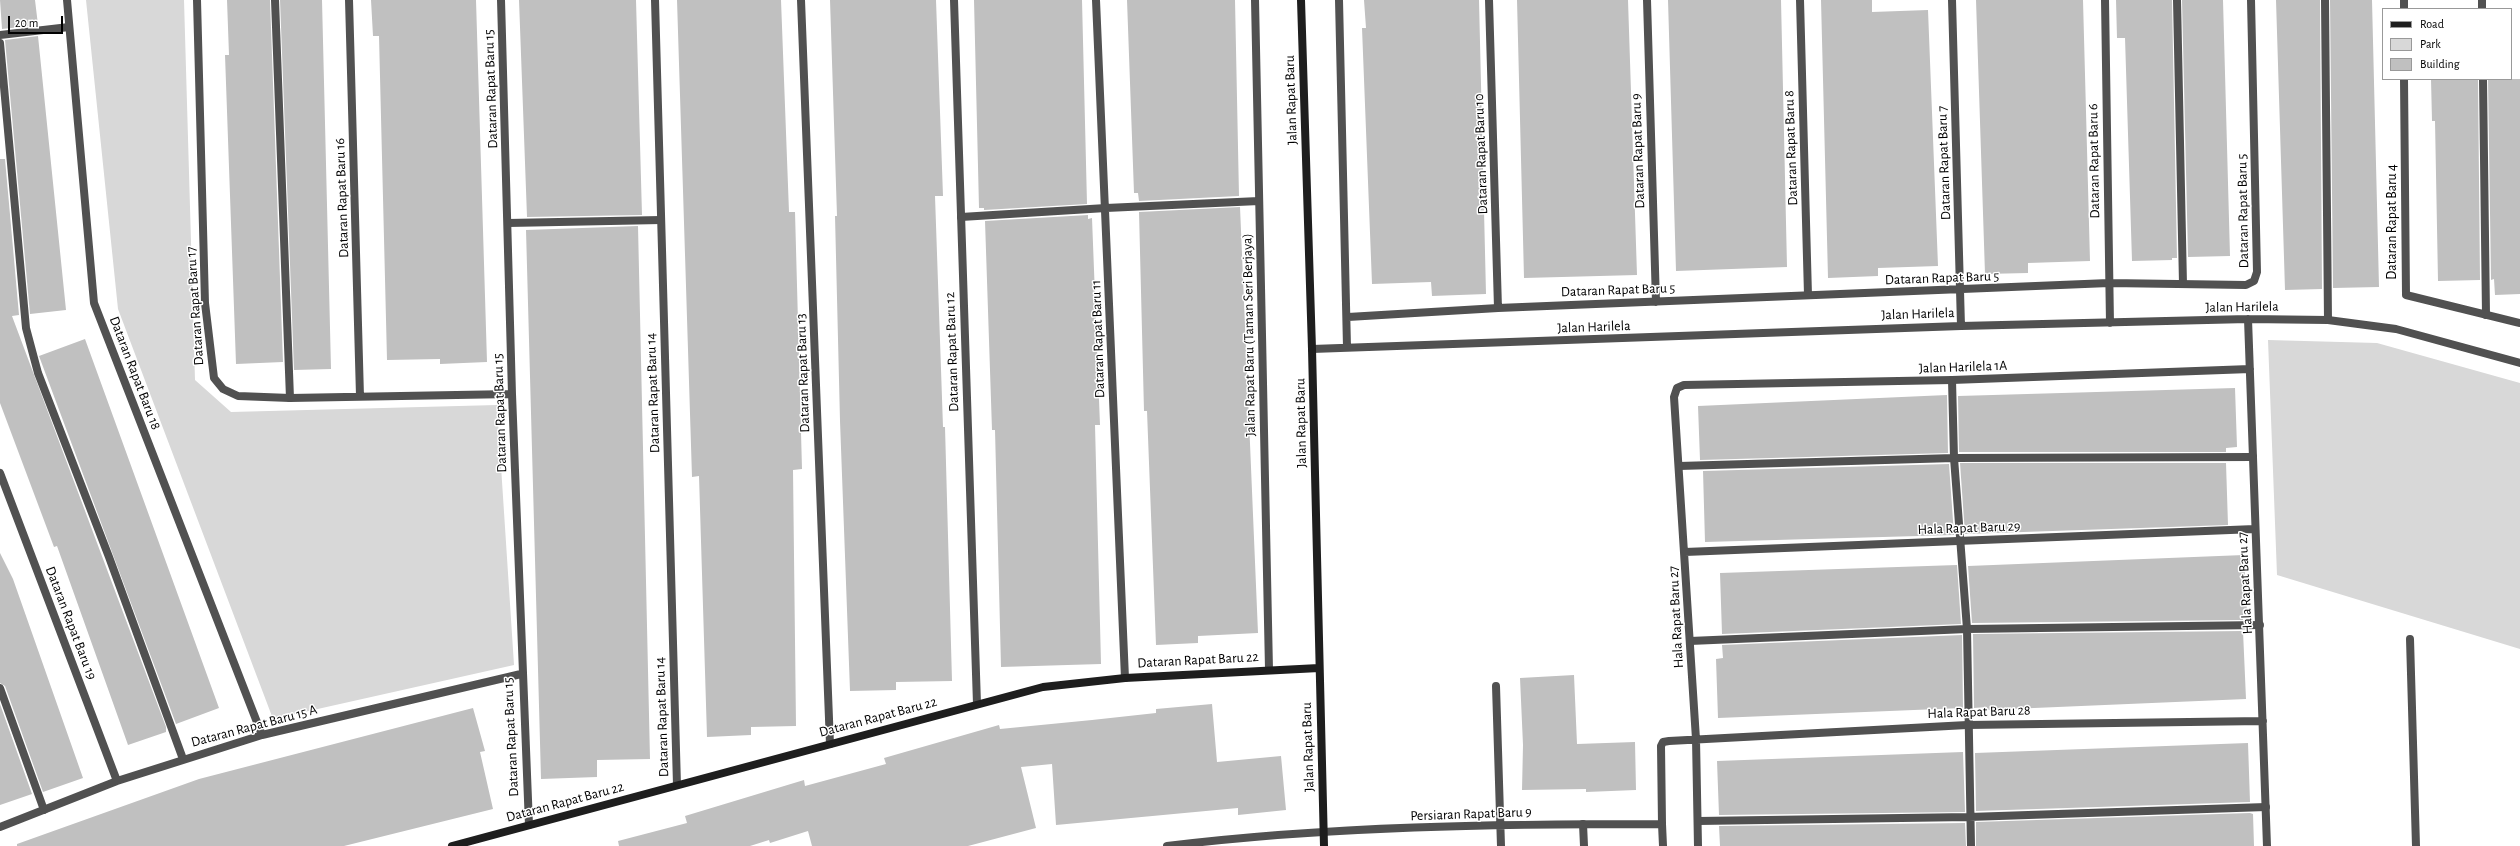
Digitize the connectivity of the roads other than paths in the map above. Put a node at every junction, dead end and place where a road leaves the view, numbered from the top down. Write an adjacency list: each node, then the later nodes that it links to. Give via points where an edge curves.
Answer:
1 (67, 0): 21 (street, Dataran Rapat Baru 18)
2 (197, 0): 52 (street, Dataran Rapat Baru 17, via 205,303 214,378 223,389 238,396)
3 (274, 0): 52 (street)
4 (349, 0): 51 (street, Dataran Rapat Baru 16)
5 (501, 0): 30 (street, Dataran Rapat Baru 15)
6 (655, 0): 29 (street, Dataran Rapat Baru 14)
7 (801, 0): 75 (street, Dataran Rapat Baru 13)
8 (954, 0): 28 (street, Dataran Rapat Baru 12)
9 (1096, 0): 27 (street, Dataran Rapat Baru 11)
10 (1255, 0): 26 (street, Jalan Rapat Baru (Taman Seri Berjaya))
11 (1301, 0): 45 (street, Jalan Rapat Baru)
12 (1339, 0): 38 (street)
13 (1489, 0): 36 (street, Dataran Rapat Baru 10)
14 (1647, 0): 35 (street, Dataran Rapat Baru 9)
15 (1800, 0): 34 (street, Dataran Rapat Baru 8)
16 (1952, 0): 33 (street, Dataran Rapat Baru 7)
17 (2105, 0): 31 (street, Dataran Rapat Baru 6)
18 (2177, 0): 32 (street)
19 (2251, 0): 32 (street, Dataran Rapat Baru 5, via 2258,272 2254,281 2246,285)
20 (2325, 0): 40 (street)
21 (69, 27): 22 (street); 73 (street, Dataran Rapat Baru 18, via 94,303)
22 (0, 35)
23 (0, 43): 76 (street, via 26,328 38,373)
24 (2404, 80): 37 (street, Dataran Rapat Baru 4, via 2406,295)
25 (2483, 80): 37 (street)
26 (1259, 201): 27 (street); 65 (street, Jalan Rapat Baru (Taman Seri Berjaya))
27 (1106, 208): 28 (street); 67 (street, Dataran Rapat Baru 11)
28 (961, 217): 70 (street, Dataran Rapat Baru 12)
29 (661, 220): 30 (street); 78 (street, Dataran Rapat Baru 14)
30 (508, 223): 50 (street, Dataran Rapat Baru 15)
31 (2109, 284): 32 (street, Dataran Rapat Baru 5); 33 (street, Dataran Rapat Baru 5); 41 (street, Dataran Rapat Baru 6)
32 (2183, 284)
33 (1961, 290): 34 (street, Dataran Rapat Baru 5); 43 (street, Dataran Rapat Baru 7)
34 (1808, 295): 35 (street, Dataran Rapat Baru 5)
35 (1656, 302): 36 (street, Dataran Rapat Baru 5)
36 (1498, 308): 38 (street, Dataran Rapat Baru 5)
37 (2486, 315): 42 (street, Dataran Rapat Baru 4)
38 (1348, 317): 44 (street)
39 (2248, 319): 40 (street, Jalan Harilela); 41 (street, Jalan Harilela); 47 (street, Hala Rapat Baru 27)
40 (2328, 320): 46 (street, Jalan Harilela, via 2396,329)
41 (2110, 323): 43 (street, Jalan Harilela)
42 (2520, 323)
43 (1961, 326): 44 (street, Jalan Harilela)
44 (1348, 347): 45 (street, Jalan Harilela)
45 (1312, 349): 64 (street, Jalan Rapat Baru)
46 (2520, 363)
47 (2250, 369): 48 (street, Jalan Harilela 1A); 53 (street, Hala Rapat Baru 27)
48 (1952, 380): 49 (street, Jalan Harilela 1A, via 1684,385); 54 (street)
49 (1677, 388): 55 (street, Hala Rapat Baru 27, via 1674,397)
50 (512, 394): 51 (street, Dataran Rapat Baru 17); 66 (street, Dataran Rapat Baru 15)
51 (360, 396): 52 (street, Dataran Rapat Baru 17)
52 (290, 398)
53 (2253, 457): 54 (street); 57 (street, Hala Rapat Baru 27)
54 (1954, 458): 55 (street); 58 (street)
55 (1680, 466): 59 (street, Hala Rapat Baru 27)
56 (0, 473): 77 (street, Dataran Rapat Baru 19)
57 (2255, 529): 58 (street, Hala Rapat Baru 29); 60 (street, Hala Rapat Baru 27)
58 (1962, 542): 59 (street, Hala Rapat Baru 29); 61 (street)
59 (1685, 552): 63 (street, Hala Rapat Baru 27)
60 (2260, 625): 61 (street); 71 (street, Hala Rapat Baru 27)
61 (1967, 629): 63 (street); 72 (street)
62 (2410, 639): 98 (street)
63 (1690, 641): 74 (street, Hala Rapat Baru 27)
64 (1319, 668): 65 (street, Dataran Rapat Baru 22); 88 (street, Jalan Rapat Baru)
65 (1269, 669): 67 (street, Dataran Rapat Baru 22)
66 (522, 674): 73 (street, Dataran Rapat Baru 15 A); 85 (street, Dataran Rapat Baru 15)
67 (1125, 678): 70 (street, Dataran Rapat Baru 22, via 1043,688)
68 (1496, 686): 86 (street)
69 (0, 688): 80 (street)
70 (977, 704): 75 (street, Dataran Rapat Baru 22)
71 (2263, 721): 72 (street, Hala Rapat Baru 28); 79 (street, Hala Rapat Baru 27)
72 (1967, 725): 74 (street, Hala Rapat Baru 28); 81 (street)
73 (262, 735): 76 (street, Dataran Rapat Baru 15 A)
74 (1696, 740): 82 (street, Hala Rapat Baru 27); 84 (street, via 1663,742 1661,746)
75 (830, 744): 78 (street, Dataran Rapat Baru 22)
76 (183, 759): 77 (street, Dataran Rapat Baru 15 A)
77 (117, 781): 80 (street, Dataran Rapat Baru 15 A)
78 (677, 784): 85 (street, Dataran Rapat Baru 22)
79 (2266, 806): 81 (street); 97 (street, Hala Rapat Baru 27)
80 (44, 810): 87 (street, Dataran Rapat Baru 15 A)
81 (1969, 817): 82 (street); 96 (street)
82 (1698, 821): 95 (street, Hala Rapat Baru 27)
83 (1583, 824): 84 (street, Persiaran Rapat Baru 9); 86 (street, Persiaran Rapat Baru 9); 93 (street)
84 (1662, 824): 94 (street)
85 (528, 825): 89 (street, Dataran Rapat Baru 22)
86 (1501, 825): 88 (street, Persiaran Rapat Baru 9); 92 (street)
87 (0, 827)
88 (1323, 833): 90 (street, Persiaran Rapat Baru 9, via 1240,837); 91 (street, Jalan Rapat Baru)
89 (452, 846)
90 (1167, 846)
91 (1324, 846)
92 (1501, 846)
93 (1584, 846)
94 (1663, 846)
95 (1698, 846)
96 (1971, 846)
97 (2267, 846)
98 (2416, 846)

